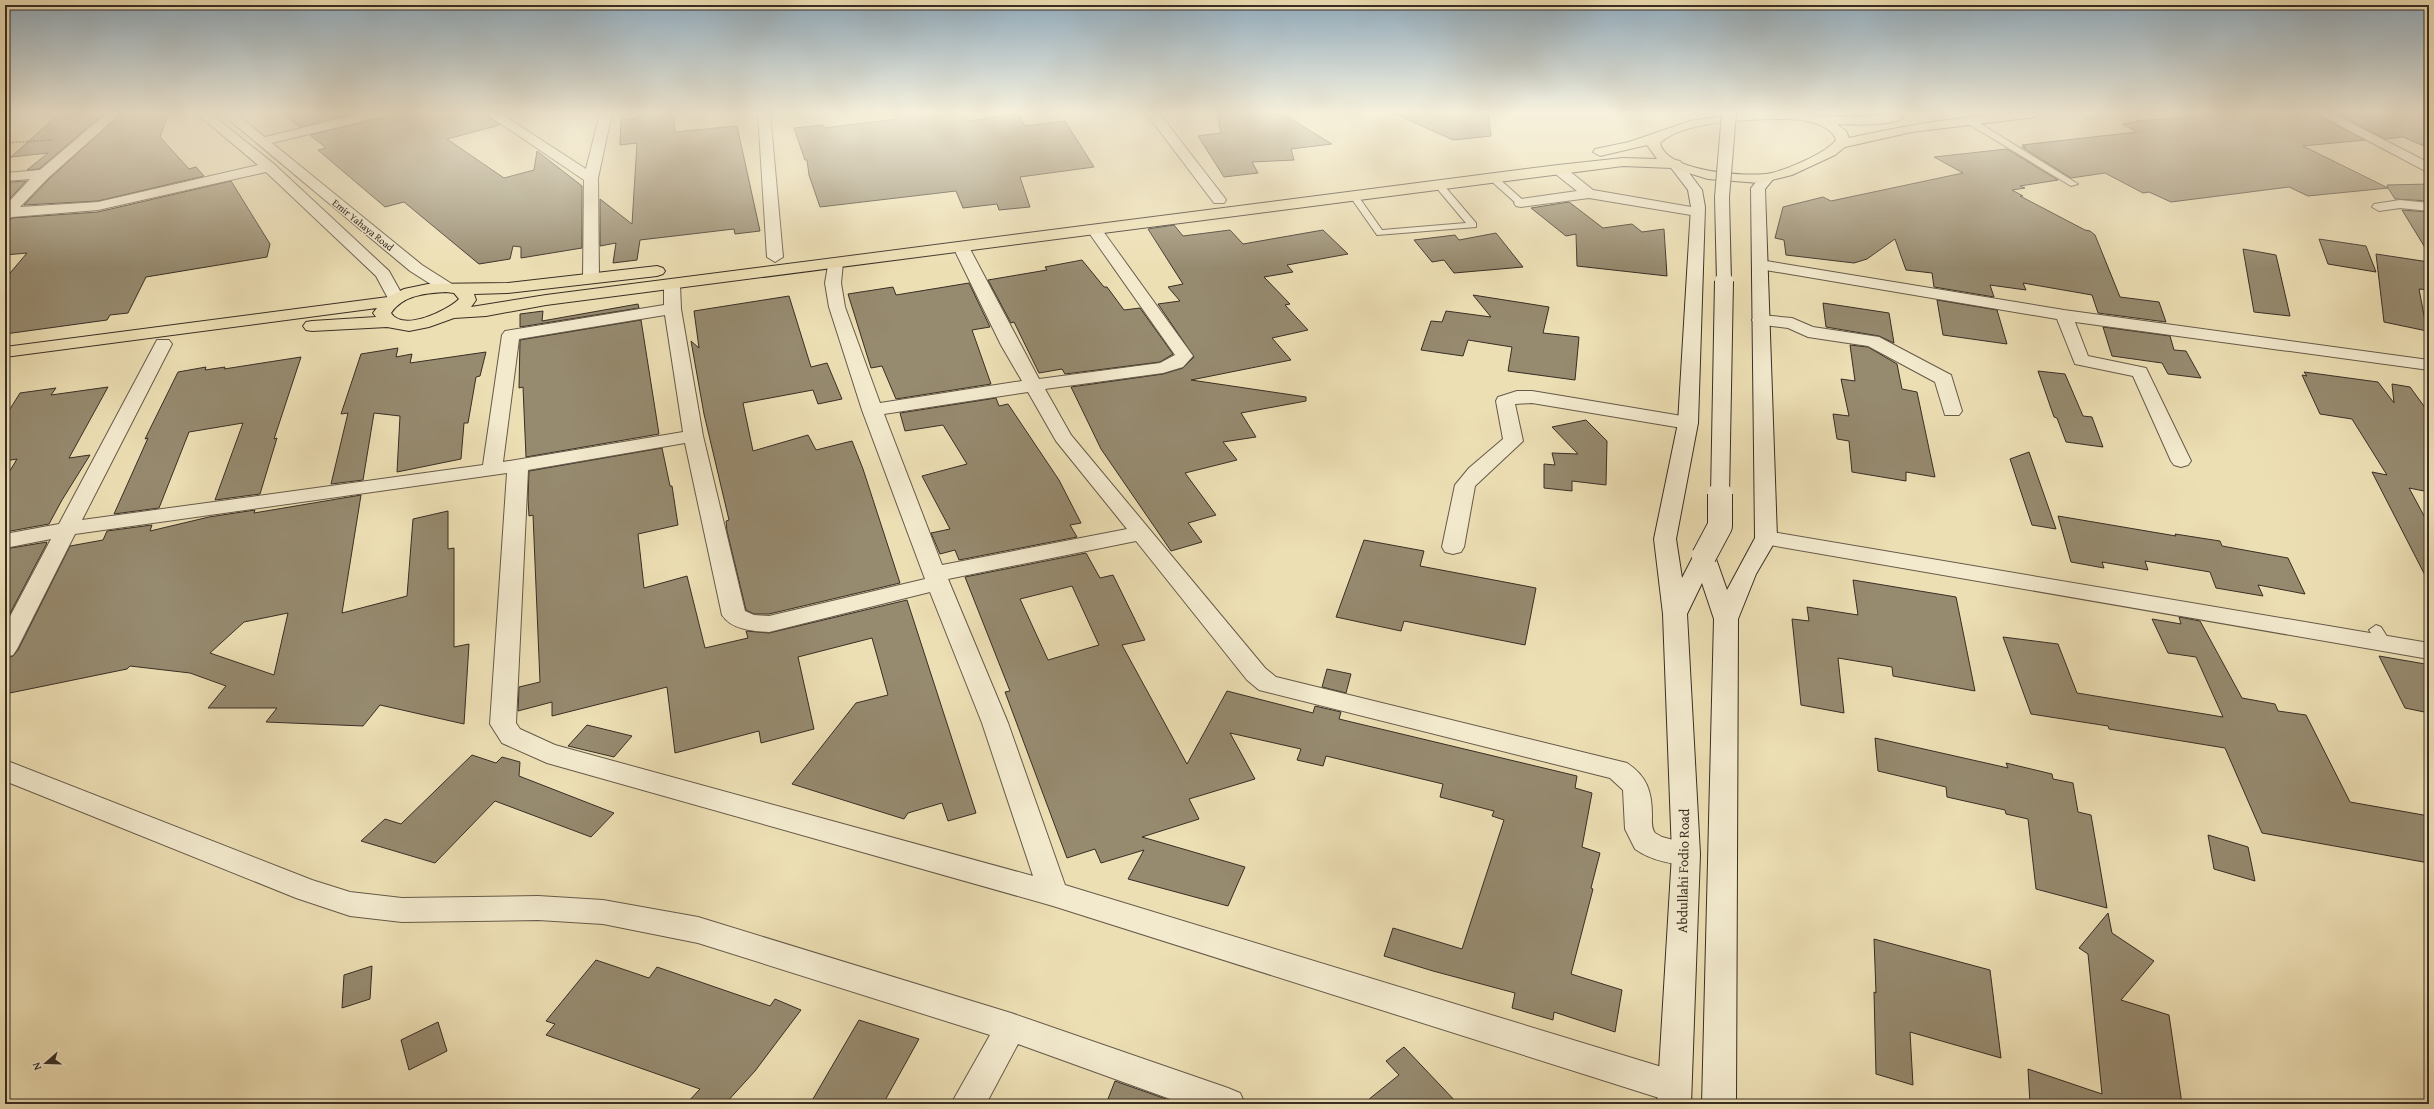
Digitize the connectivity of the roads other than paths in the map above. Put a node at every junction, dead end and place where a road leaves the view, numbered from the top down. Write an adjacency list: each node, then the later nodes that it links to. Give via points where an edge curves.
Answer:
1 (1675, 164): 32 (street, Abdullahi Fodio Road, via 1695,190)
2 (55, 165): 19 (street)
3 (266, 165): 16 (street, Emir Yahaya Road)
4 (289, 165): 41 (street, Emir Yahaya Road, via 416,268)
5 (571, 165): 21 (street)
6 (594, 165): 21 (street)
7 (768, 165): 36 (street)
8 (1192, 165): 28 (street)
9 (1502, 165): 28 (highway)
10 (1597, 165): 17 (highway)
11 (1678, 165): 23 (highway, via 1716,176)
12 (1725, 165): 65 (street, bridge, via 1722,197 1724,264 1720,526)
13 (1803, 165): 23 (highway)
14 (2042, 165): 25 (lane)
15 (2419, 165): 18 (street)
16 (269, 167): 33 (street, via 98,206); 42 (street, Emir Yahaya Road, via 383,274)
17 (1558, 169): 22 (highway); 26 (street)
18 (2429, 170)
19 (44, 174): 20 (street); 33 (street)
20 (5, 177)
21 (591, 178): 39 (street)
22 (1493, 178): 24 (highway); 29 (lane)
23 (1767, 178): 38 (street, via 1758,188)
24 (1438, 184): 27 (highway); 27 (lane, via 1473,225 1380,233)
25 (2074, 184)
26 (1589, 194): 29 (street); 32 (street)
27 (1353, 195): 34 (highway)
28 (1219, 200): 36 (highway)
29 (1521, 203)
30 (2379, 207): 31 (street, via 2400,204)
31 (2429, 207)
32 (1697, 212): 55 (street, Abdullahi Fodio Road)
33 (6, 214)
34 (1095, 230): 35 (highway); 52 (street, via 1184,356 1163,368)
35 (961, 247): 37 (highway); 52 (street, via 1010,345)
36 (775, 257): 39 (highway)
37 (835, 263): 40 (highway); 53 (street, via 837,306)
38 (1760, 265): 45 (street); 46 (street)
39 (591, 279): 41 (highway, via 507,288)
40 (672, 284): 43 (street); 44 (highway)
41 (454, 289): 42 (highway, via 420,290); 44 (highway, via 467,294 468,300)
42 (394, 299): 47 (highway, via 382,313); 49 (highway)
43 (673, 309): 56 (street); 59 (street, via 511,335)
44 (455, 312): 47 (highway, via 443,318 413,325)
45 (2064, 315): 51 (street); 57 (street, via 2081,360 2140,372)
46 (1761, 320): 54 (street, via 1792,324 1808,332 1873,341 1944,379); 62 (street)
47 (388, 322): 48 (highway, via 340,323)
48 (163, 344): 50 (highway); 60 (street)
49 (5, 352)
50 (5, 365)
51 (2429, 365)
52 (1034, 385): 53 (street); 61 (street, via 1063,437)
53 (872, 410): 66 (street)
54 (1952, 411)
55 (1688, 423): 64 (street, via 1532,397 1517,397 1506,401 1513,441 1476,472 1465,485); 67 (street, Abdullahi Fodio Road, via 1665,539)
56 (693, 436): 58 (street); 66 (street, via 734,615 750,623 769,624)
57 (2181, 461)
58 (518, 465): 59 (street); 73 (street, via 503,724 511,736 547,753)
59 (492, 470): 60 (street)
60 (66, 530): 63 (street); 69 (street)
61 (1142, 533): 66 (street); 72 (street, via 1256,674 1268,684 1618,770 1629,777 1635,786 1640,831 1645,841)
62 (1766, 538): 68 (street, via 1745,574); 70 (street, via 2380,637)
63 (5, 541)
64 (1453, 547)
65 (1704, 556): 67 (street); 68 (street)
66 (937, 578): 73 (street, via 995,723)
67 (1675, 614): 72 (street, Abdullahi Fodio Road)
68 (1726, 618): 78 (street)
69 (5, 649)
70 (2429, 651)
71 (5, 770): 74 (street, via 306,890 350,904 402,910 538,908 618,915 698,930)
72 (1686, 854): 75 (street, Abdullahi Fodio Road)
73 (1053, 894): 75 (street)
74 (1011, 1027): 76 (street); 77 (street)
75 (1675, 1096)
76 (968, 1104)
77 (1228, 1104)
78 (1719, 1104)

